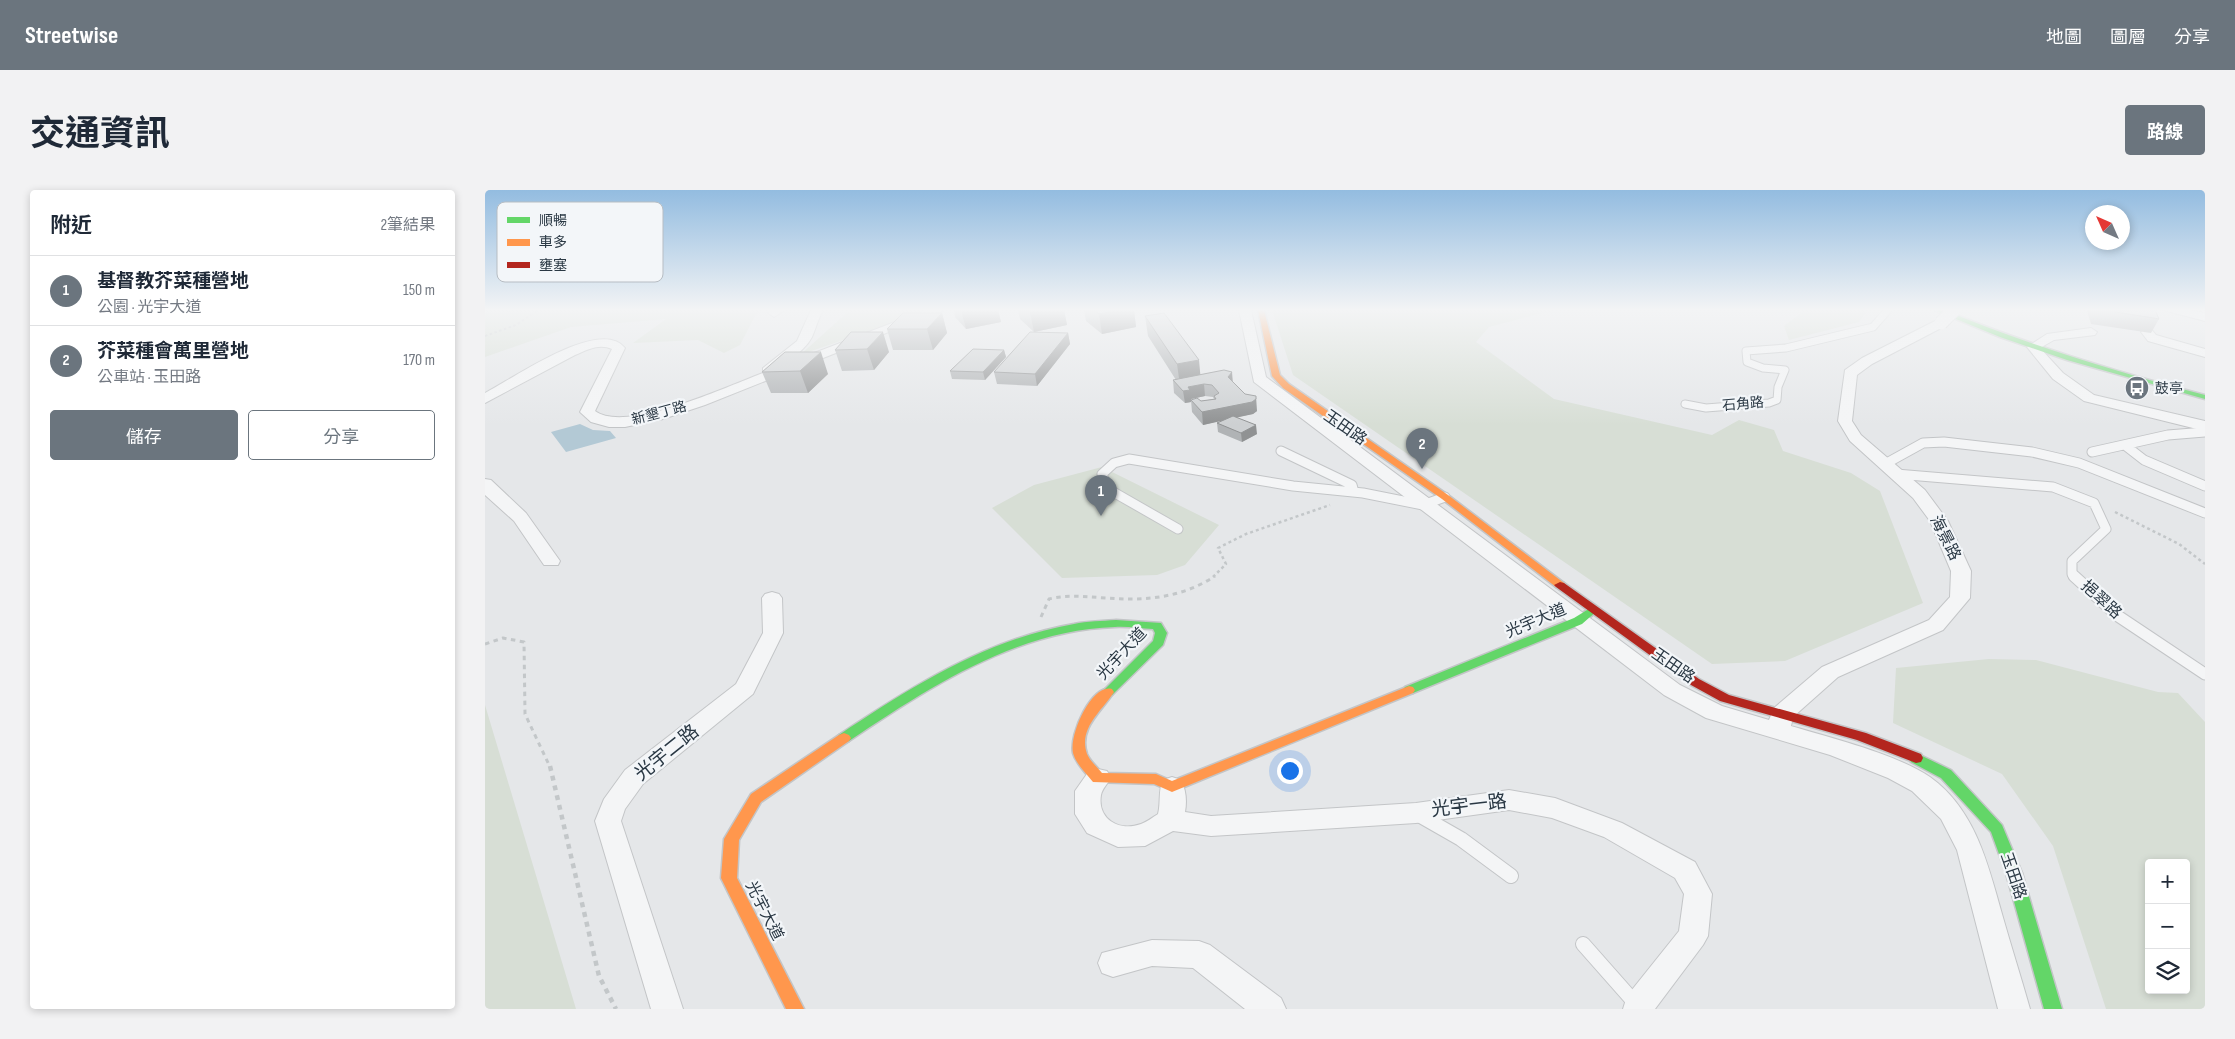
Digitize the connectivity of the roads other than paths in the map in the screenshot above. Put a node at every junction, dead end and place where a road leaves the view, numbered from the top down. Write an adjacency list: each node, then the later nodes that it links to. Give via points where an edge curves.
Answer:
1 (582, 348): 17 (street, 新墾丁路)
2 (619, 348): 14 (street, 新墾丁路, via 587,412 592,419 609,423 629,422 670,412)
3 (796, 348): 14 (street)
4 (839, 348): 14 (street, 新墾丁路)
5 (1253, 348): 29 (street, 玉田路, via 1259,379)
6 (1270, 348): 28 (street, 玉田路, via 1276,376 1281,381)
7 (1783, 348): 18 (lane, 石角路, via 1746,351 1747,362 1752,365 1785,370 1777,400 1706,408)
8 (1889, 348): 24 (street, 海景路, via 1850,374 1845,421 1855,438)
9 (2039, 348): 19 (street, via 2044,364 2072,389 2089,398)
10 (2047, 348): 16 (street, via 2146,382)
11 (2050, 348): 15 (street)
12 (2186, 348): 13 (street)
13 (2205, 353)
14 (759, 379)
15 (2205, 389)
16 (2205, 397)
17 (485, 399)
18 (1685, 404)
19 (2205, 426)
20 (2205, 432): 21 (lane, via 2167,435)
21 (2126, 446): 23 (lane); 26 (lane, via 2144,460)
22 (1281, 451): 27 (lane, via 1351,484)
23 (2092, 452)
24 (1891, 469): 30 (lane, via 1923,443 1944,442 2032,452 2079,463); 35 (lane, 挹翠路, via 2053,487 2093,503 2106,529 2072,560 2072,574 2118,616); 36 (street, 海景路, via 1919,494 1939,521 1961,572 1960,598 1936,625 1830,672)
25 (485, 484): 32 (street, via 520,517)
26 (2205, 486)
27 (1354, 492): 29 (lane); 31 (lane, via 1293,486 1129,459 1113,463 1102,474 1108,489)
28 (1445, 497): 29 (lane); 34 (street, 玉田路)
29 (1423, 505): 34 (street, 玉田路)
30 (2205, 513)
31 (1178, 528)
32 (551, 561)
33 (772, 598): 45 (street, 光宇二路, via 773,633 745,689 634,777 613,806 608,821)
34 (1585, 616): 36 (street, 玉田路, via 1672,690 1713,712); 38 (street, 光宇大道)
35 (2205, 674)
36 (1780, 722): 48 (street, 玉田路, via 1897,771 1921,784 1950,812 1970,850); 49 (street, 玉田路, via 1861,736 1946,774 1997,829 2014,873)
37 (1098, 778): 38 (street, via 1156,779); 40 (street, via 1088,791 1088,814 1096,826 1118,836 1145,836); 46 (street, 光宇大道, via 1080,754 1080,732 1089,710 1159,642 1161,633 1157,626 1132,622 1080,627 1032,639 962,665 896,702 756,798 732,839 729,878)
38 (1172, 787): 40 (street, via 1174,803)
39 (1416, 813): 40 (street, 光宇一路, via 1211,826); 41 (lane, via 1461,839); 44 (street, 光宇一路, via 1509,800 1539,804 1613,830 1685,870 1698,894 1693,936)
40 (1170, 820)
41 (1511, 876)
42 (1583, 944): 44 (lane)
43 (1113, 963): 47 (street, via 1152,953 1199,955)
44 (1638, 1008)
45 (667, 1009)
46 (795, 1009)
47 (1270, 1009)
48 (2014, 1009)
49 (2053, 1009)

